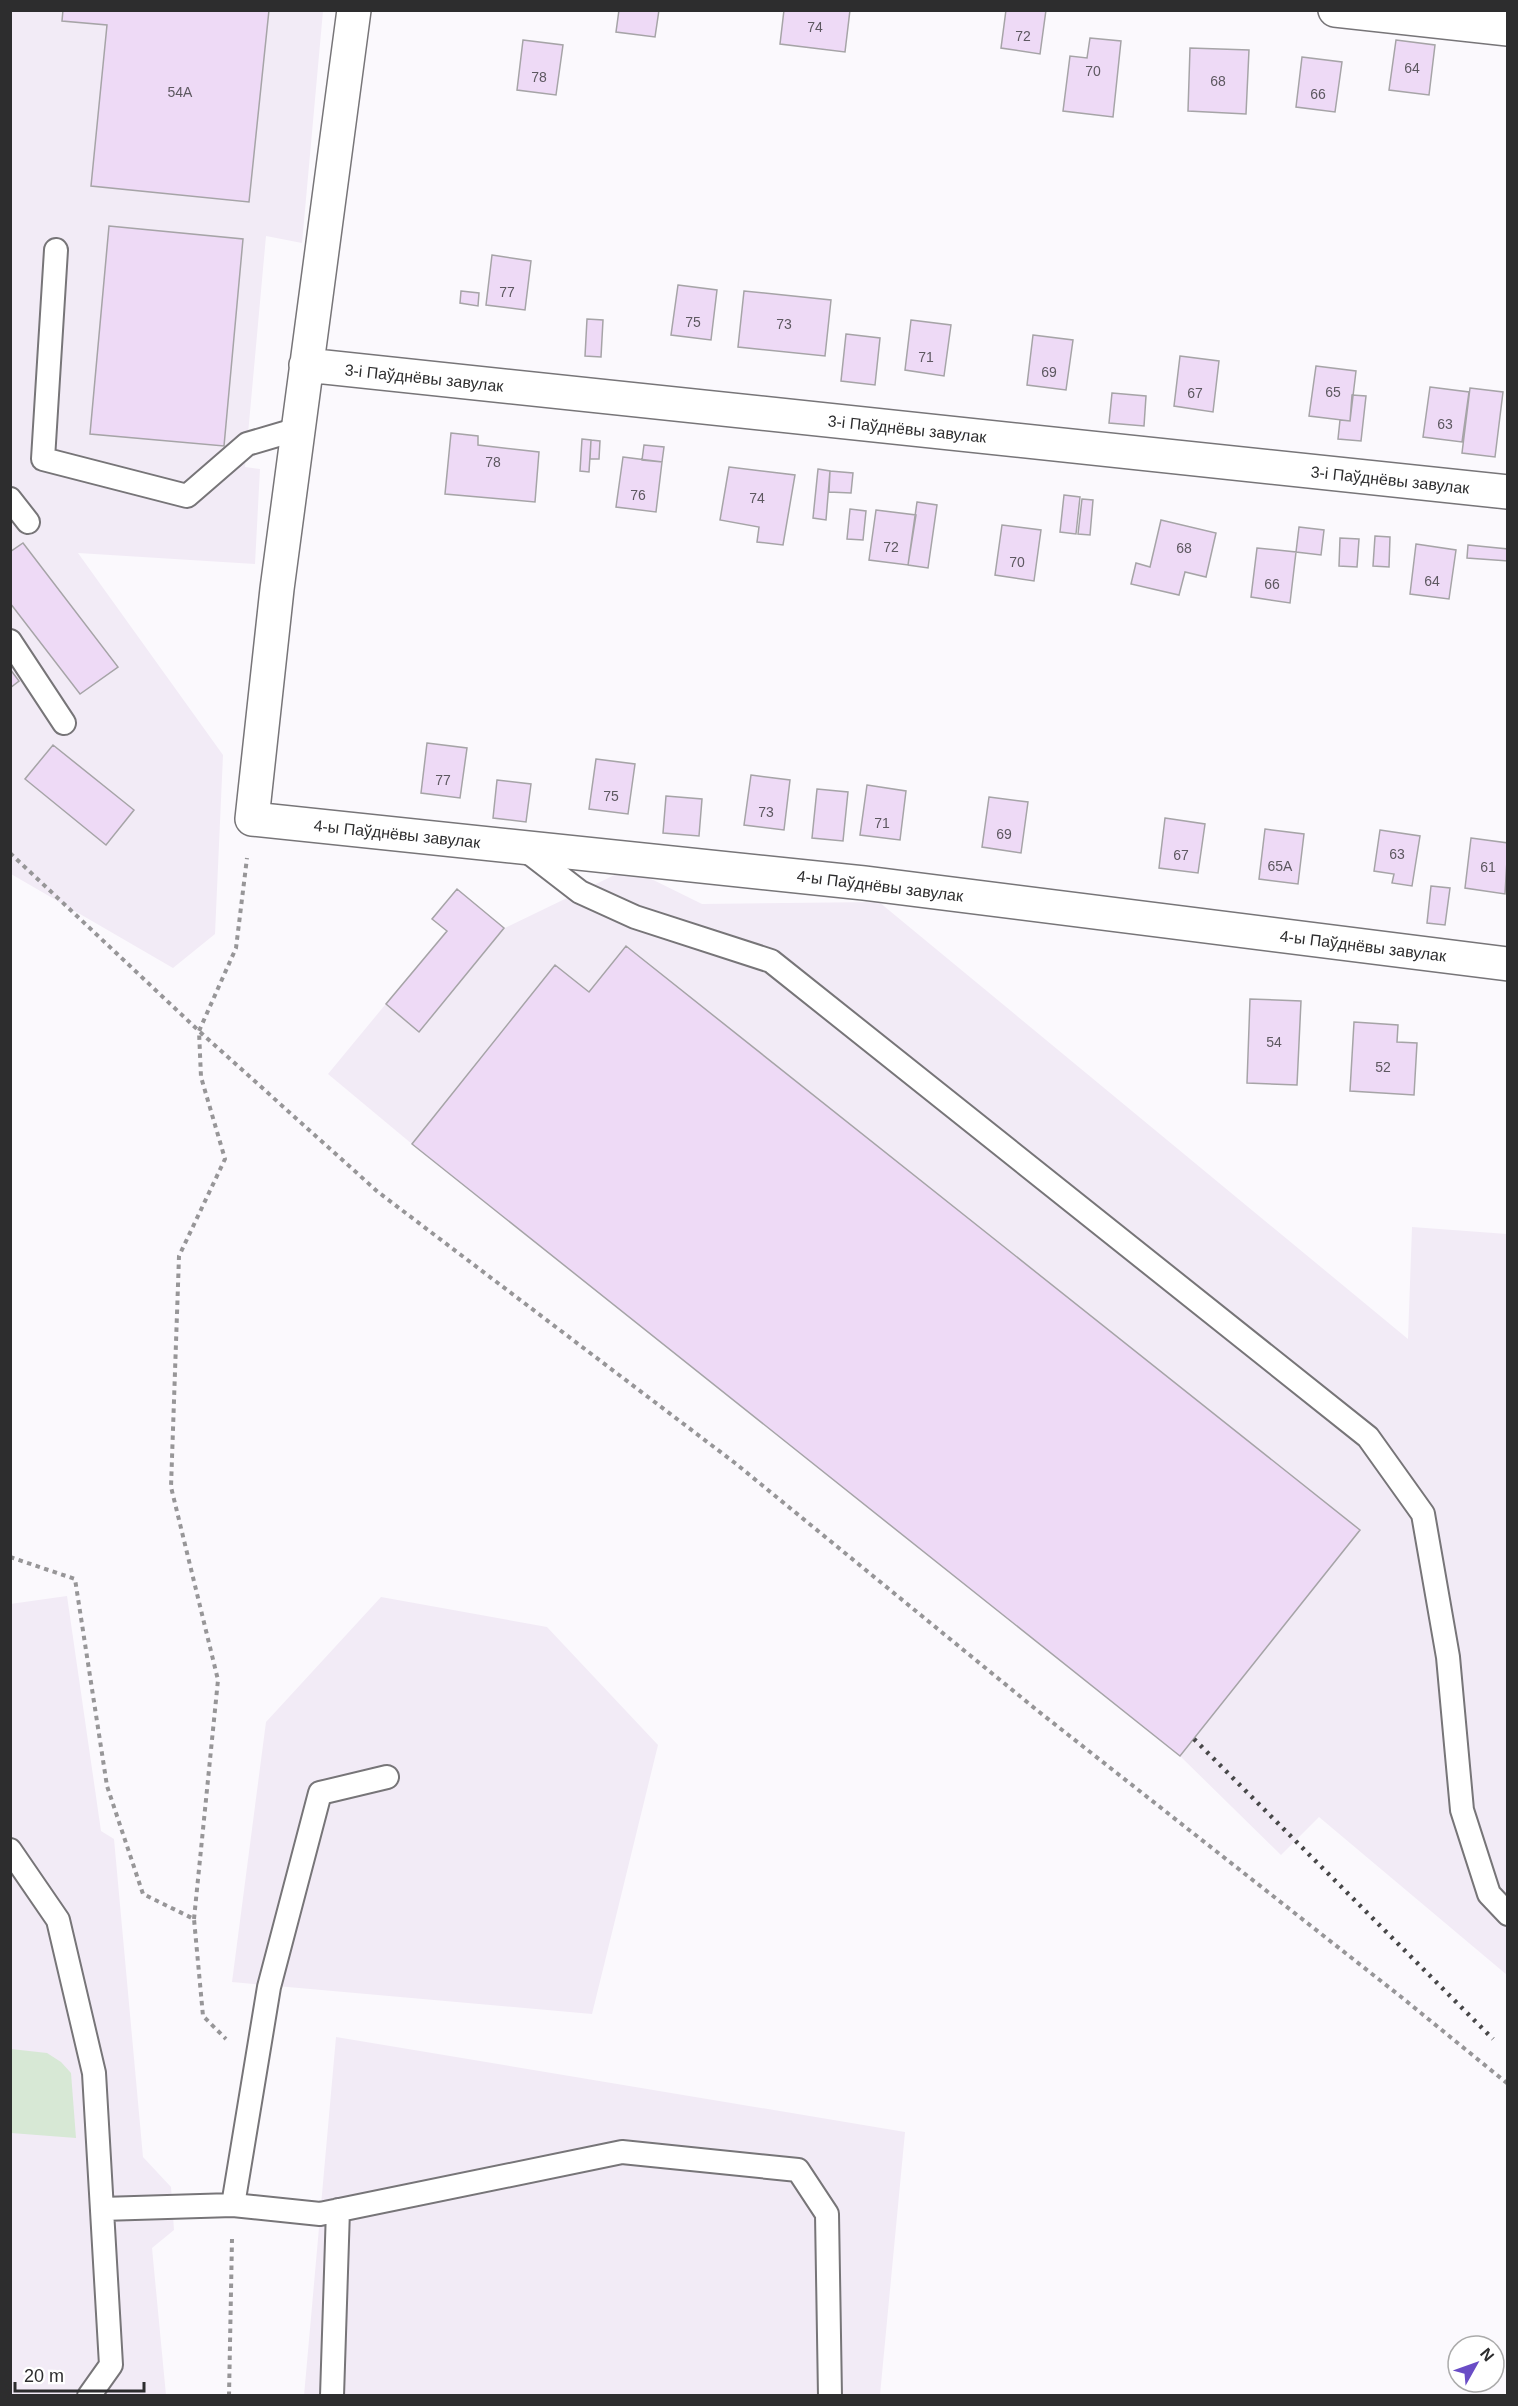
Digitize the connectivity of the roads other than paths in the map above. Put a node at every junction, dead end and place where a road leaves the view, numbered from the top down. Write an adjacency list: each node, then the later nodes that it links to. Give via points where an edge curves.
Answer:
1 (354, 10): 5 (street)
2 (1335, 10): 3 (street)
3 (1508, 29)
4 (56, 250): 6 (lane, via 44,459 187,496 247,444)
5 (306, 365): 6 (street); 7 (street, 3-і Паўднёвы завулак)
6 (298, 429): 12 (street, 4-ы Паўднёвы завулак, via 252,819)
7 (1508, 492)
8 (10, 499): 9 (lane)
9 (28, 522)
10 (10, 640): 11 (lane)
11 (64, 723)
12 (522, 847): 13 (street, 4-ы Паўднёвы завулак, via 876,884); 16 (lane, via 580,892 635,917 771,961 1368,1437 1423,1514 1448,1657 1462,1810 1489,1894)
13 (1508, 964)
14 (387, 1778): 17 (lane, via 320,1793 269,1987)
15 (10, 1850): 18 (lane, via 58,1920 94,2073)
16 (1508, 1914)
17 (232, 2205): 18 (lane); 19 (lane, via 320,2214)
18 (102, 2209): 20 (lane, via 111,2365)
19 (338, 2210): 21 (lane); 22 (lane, via 622,2152 798,2170 827,2214)
20 (89, 2396)
21 (332, 2396)
22 (830, 2396)

